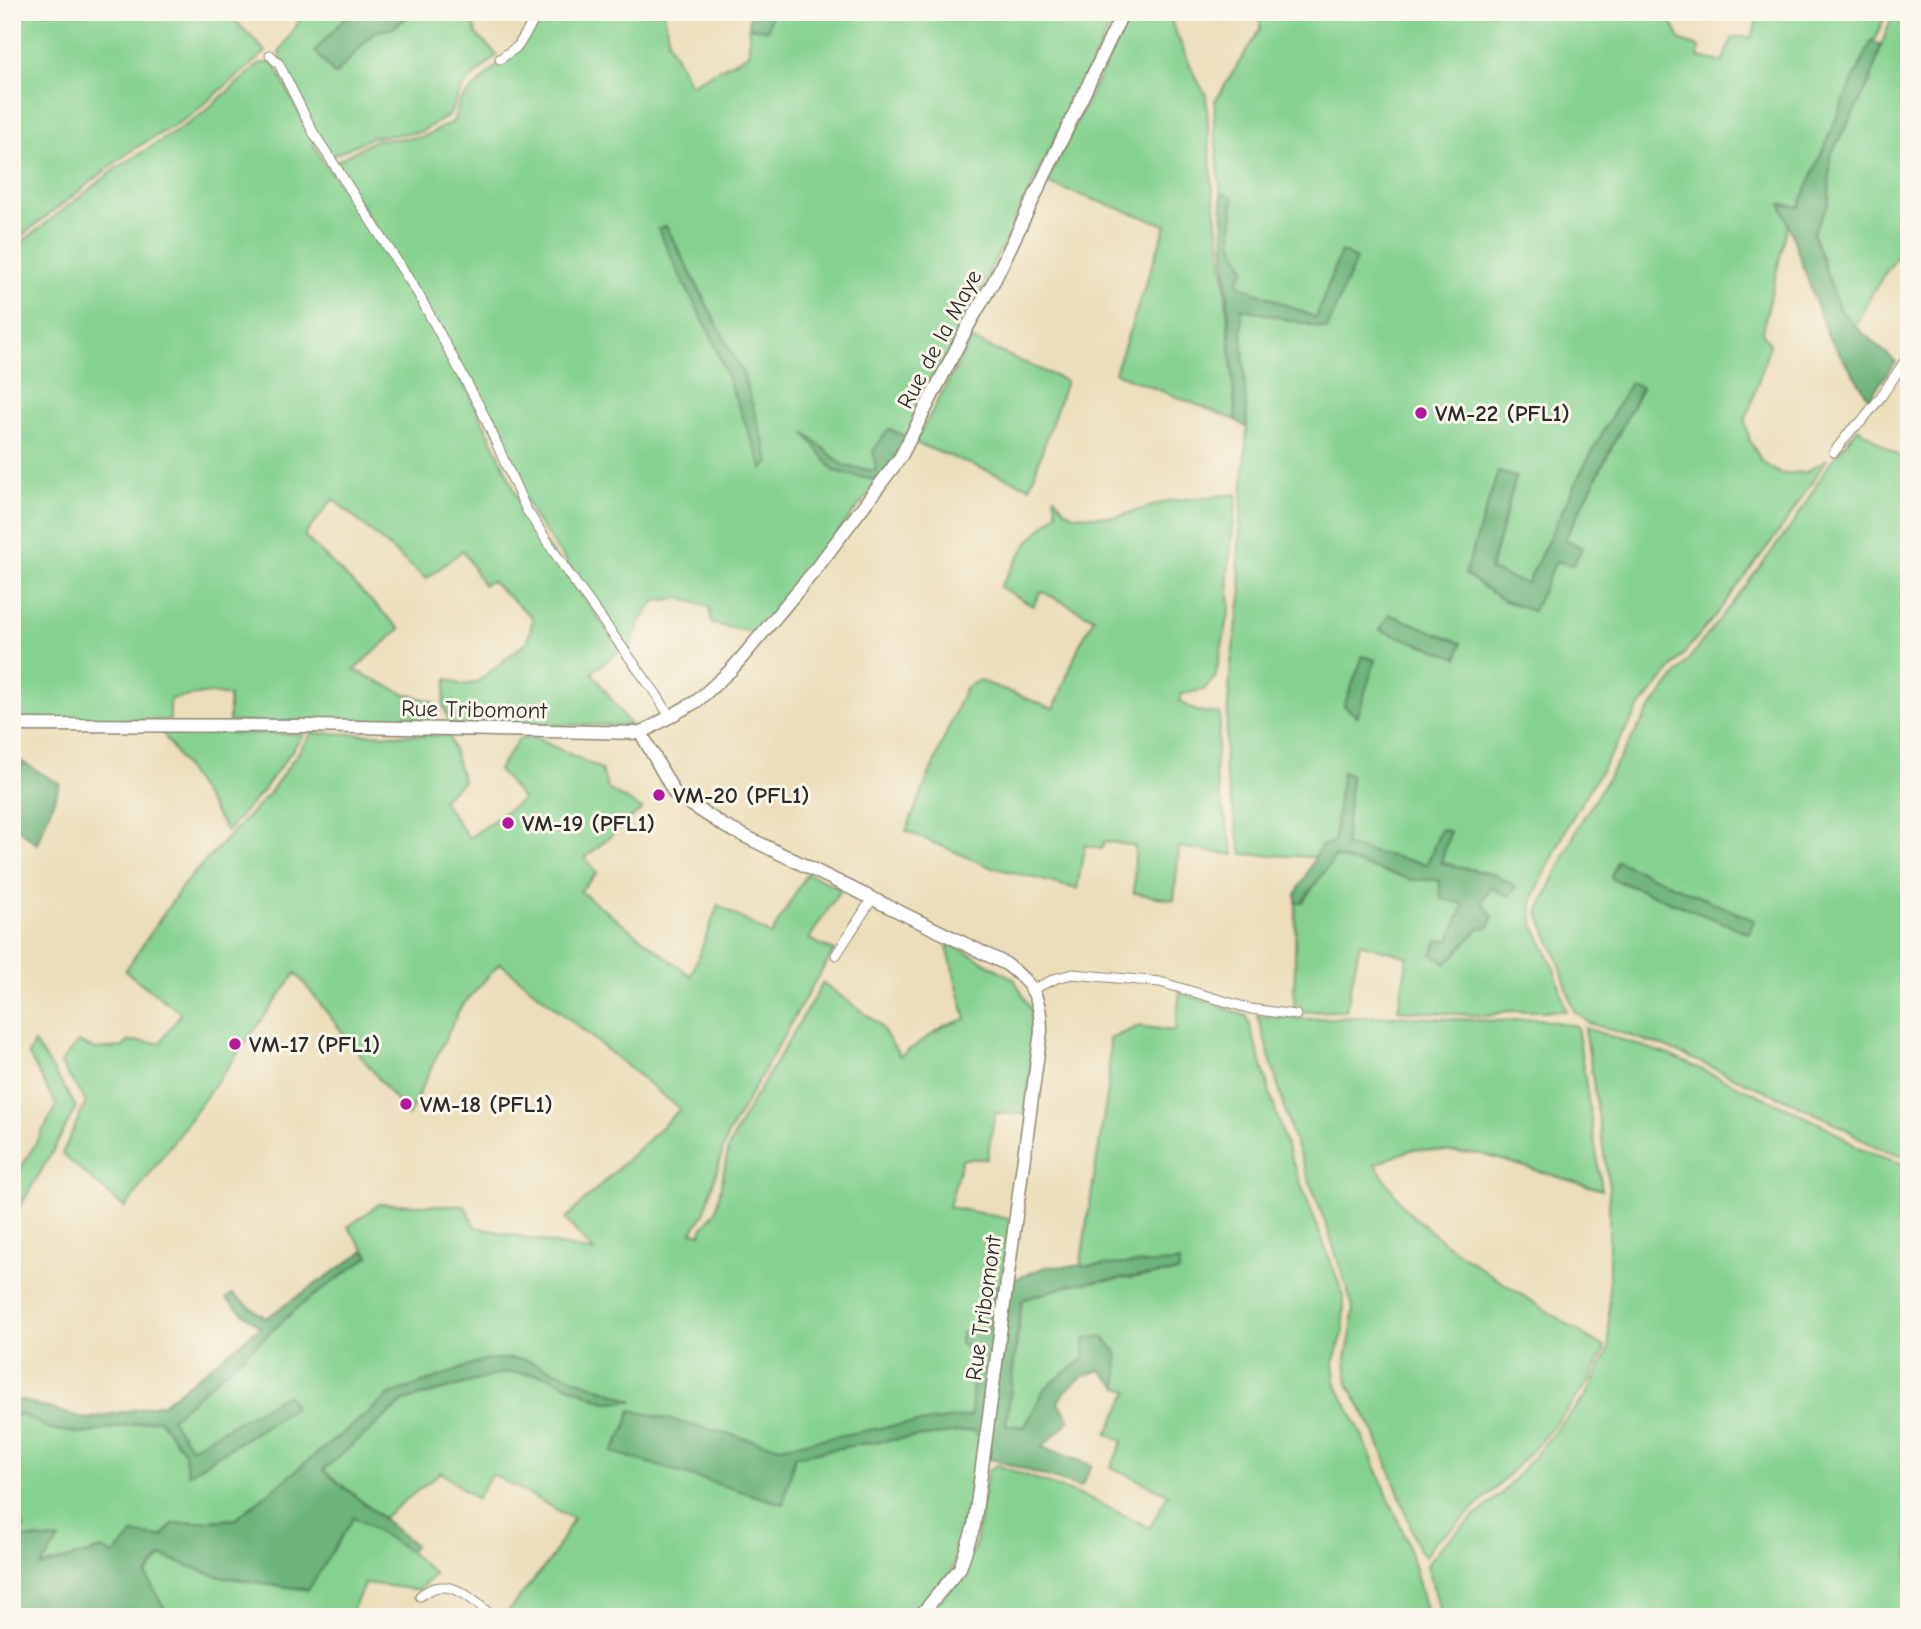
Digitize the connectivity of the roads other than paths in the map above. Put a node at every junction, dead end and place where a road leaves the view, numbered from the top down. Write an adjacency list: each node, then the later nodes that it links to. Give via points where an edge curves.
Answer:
1 (539, 12): 4 (street, via 518,46)
2 (1123, 12): 7 (street, Rue de la Maye, via 995,279 900,458 731,670)
3 (270, 55): 7 (street, via 313,132 417,292 481,409 526,509)
4 (500, 59)
5 (1909, 355): 6 (street)
6 (1834, 452)
7 (670, 718): 9 (street, Rue de la Maye)
8 (12, 725): 9 (street, Rue Tribomont)
9 (641, 733): 10 (street, via 675,794 726,827)
10 (872, 899): 11 (street); 12 (street, via 1006,964)
11 (836, 955)
12 (1033, 989): 13 (street, via 1073,974 1160,982 1251,1009); 16 (street, Rue Tribomont, via 1041,1031 974,1526 960,1568)
13 (1296, 1015)
14 (420, 1596): 15 (street, via 447,1587 460,1591)
15 (493, 1617)
16 (919, 1617)

